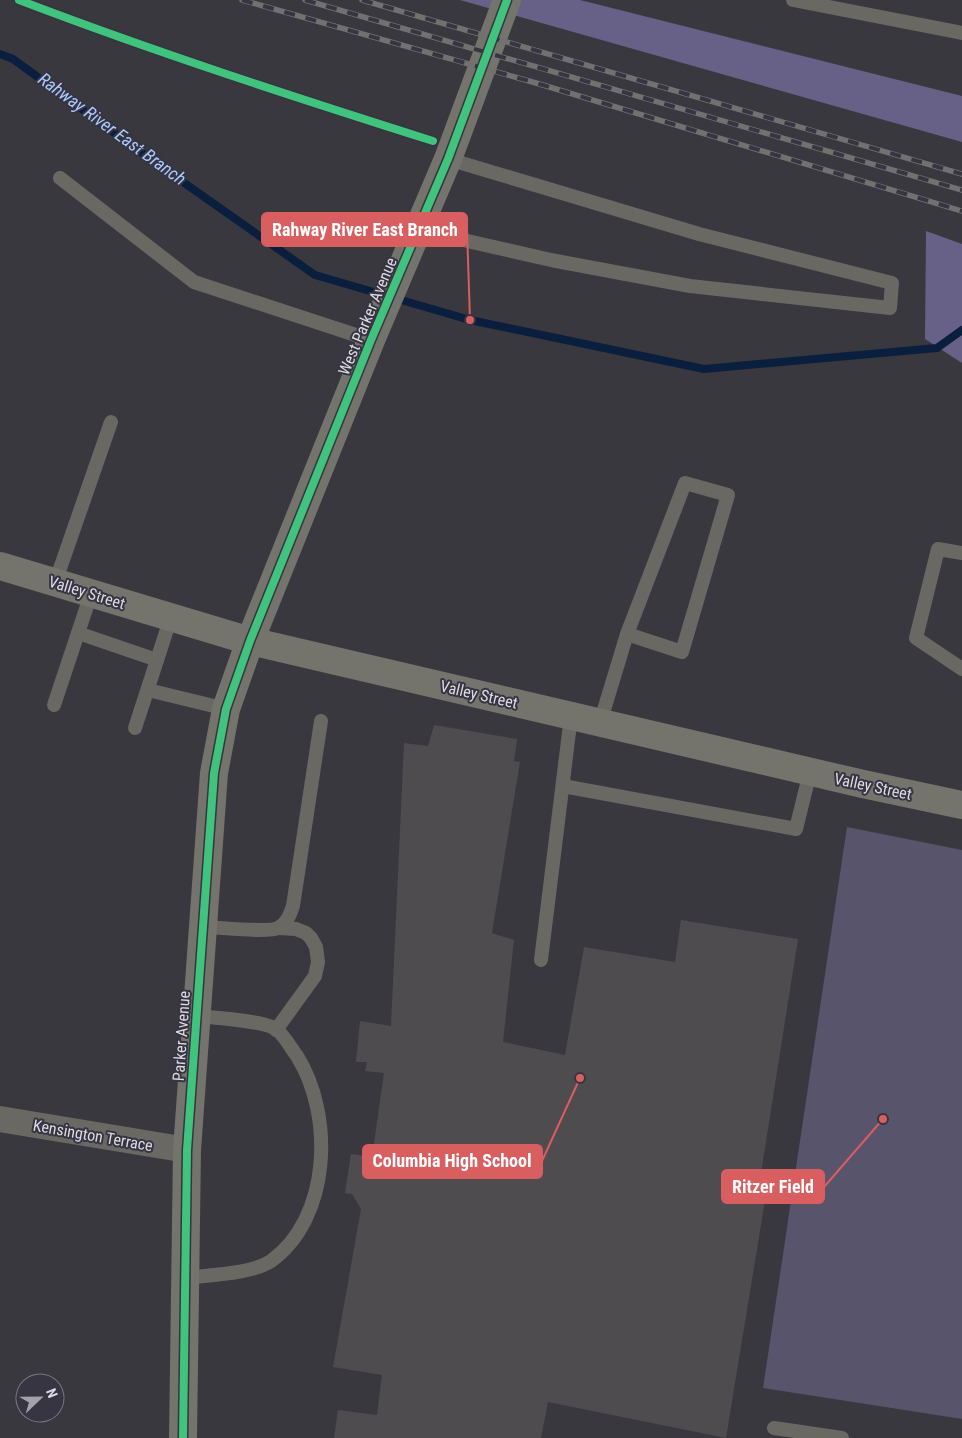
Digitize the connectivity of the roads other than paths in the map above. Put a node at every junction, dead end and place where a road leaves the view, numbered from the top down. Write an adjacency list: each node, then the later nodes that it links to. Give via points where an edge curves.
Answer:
1 (508, 0): 4 (street, West Parker Avenue)
2 (793, 0): 3 (lane)
3 (962, 33)
4 (448, 159): 6 (street, West Parker Avenue); 6 (lane, via 699,234 892,283 890,308 690,286 551,260)
5 (60, 178): 7 (lane, via 194,282)
6 (419, 230): 7 (street, West Parker Avenue)
7 (371, 340): 16 (street, West Parker Avenue)
8 (111, 422): 11 (lane)
9 (962, 554): 18 (lane, via 938,549 916,638)
10 (0, 566): 11 (street, Valley Street)
11 (55, 583): 12 (street, Valley Street)
12 (92, 594): 13 (street, Valley Street); 14 (lane)
13 (171, 618): 16 (street, Valley Street); 17 (lane)
14 (78, 633): 17 (lane); 20 (lane)
15 (627, 634): 15 (lane, via 685,483 728,496 682,652); 24 (lane)
16 (250, 641): 21 (street, Parker Avenue); 22 (street, Valley Street)
17 (157, 660): 19 (lane)
18 (962, 669)
19 (148, 690): 21 (lane); 25 (lane)
20 (54, 705)
21 (226, 709): 29 (street, Parker Avenue, via 214,773)
22 (571, 716): 24 (street, Valley Street); 27 (lane)
23 (321, 720): 30 (lane, via 293,906 288,920)
24 (600, 723): 26 (street, Valley Street)
25 (135, 728)
26 (810, 772): 27 (lane, via 796,829); 28 (street, Valley Street)
27 (563, 786): 31 (lane)
28 (962, 805)
29 (203, 927): 30 (lane); 32 (street, Parker Avenue)
30 (279, 928): 33 (lane, via 306,932 316,947 318,962 315,976)
31 (541, 960)
32 (197, 1016): 33 (lane, via 260,1024); 35 (street, Parker Avenue)
33 (276, 1030): 36 (lane, via 309,1077 316,1103 322,1156 316,1193 308,1215 288,1246 270,1262 249,1270)
34 (0, 1119): 35 (street, Kensington Terrace)
35 (187, 1150): 36 (street, Parker Avenue)
36 (186, 1278): 38 (street, Parker Avenue)
37 (774, 1428): 39 (lane)
38 (183, 1438)
39 (842, 1438)

